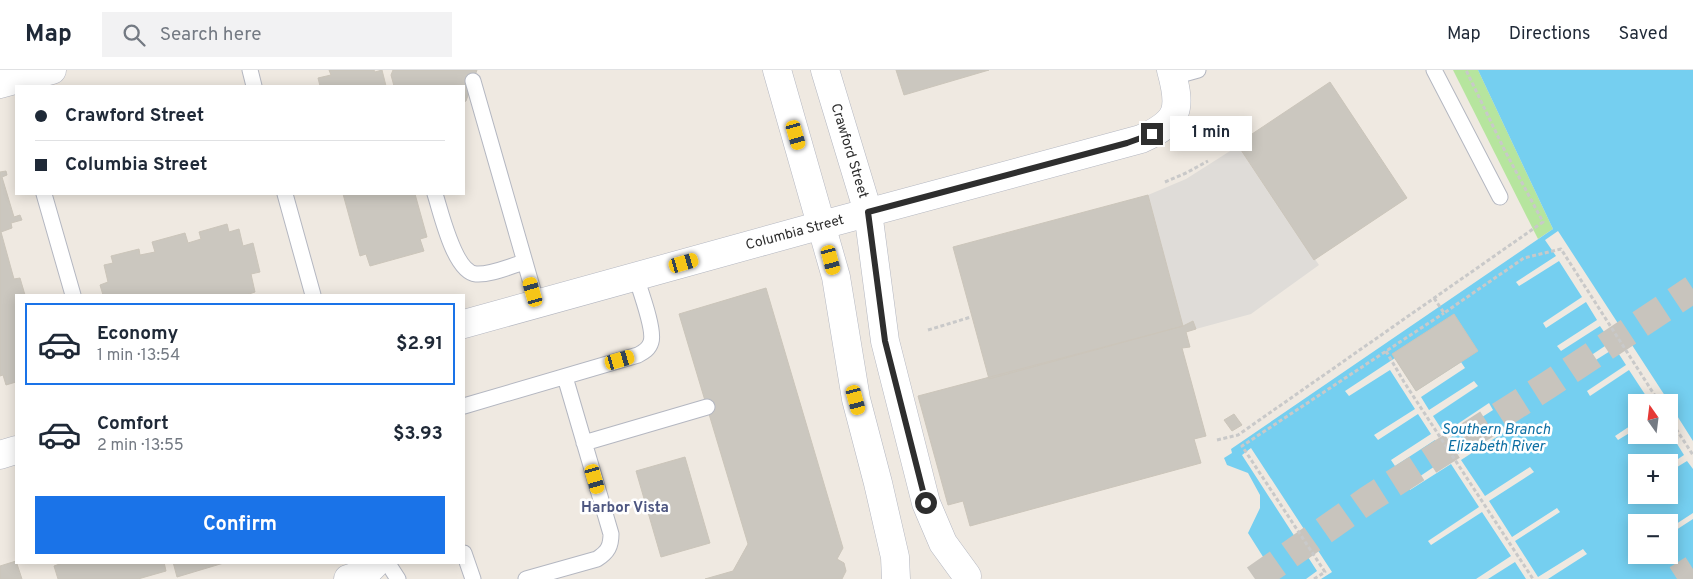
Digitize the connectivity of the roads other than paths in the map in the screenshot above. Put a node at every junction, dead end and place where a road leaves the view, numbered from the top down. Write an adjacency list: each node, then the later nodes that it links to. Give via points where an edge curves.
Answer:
1 (250, 70): 7 (lane)
2 (777, 70): 13 (main road)
3 (825, 70): 12 (main road, Crawford Street)
4 (1434, 70): 11 (lane)
5 (1181, 72): 12 (main road, Columbia Street, via 1178,106 1168,124 1141,139)
6 (473, 81): 14 (lane)
7 (254, 85)
8 (44, 195): 16 (lane)
9 (285, 195): 17 (lane)
10 (435, 195): 14 (lane, via 455,253 467,271 483,273)
11 (1500, 197)
12 (868, 212): 13 (main road, Columbia Street); 29 (main road, Crawford Street, via 885,341 926,503 942,543)
13 (822, 225): 15 (main road, Columbia Street); 34 (main road, via 836,277 856,400 895,556)
14 (525, 262): 18 (lane)
15 (636, 277): 18 (main road, Columbia Street); 20 (lane, via 652,331 652,341 647,350)
16 (73, 294)
17 (313, 294)
18 (537, 304): 19 (main road, Columbia Street)
19 (465, 324)
20 (565, 377): 21 (lane); 23 (lane)
21 (465, 406)
22 (707, 407): 23 (lane)
23 (584, 443): 33 (lane, via 611,534 611,544 597,559)
24 (15, 450): 25 (main road)
25 (0, 455)
26 (465, 556): 32 (lane)
27 (375, 564): 30 (main road, via 366,572)
28 (388, 564): 31 (lane)
29 (969, 578)
30 (348, 579)
31 (398, 579)
32 (473, 579)
33 (526, 579)
34 (896, 579)

